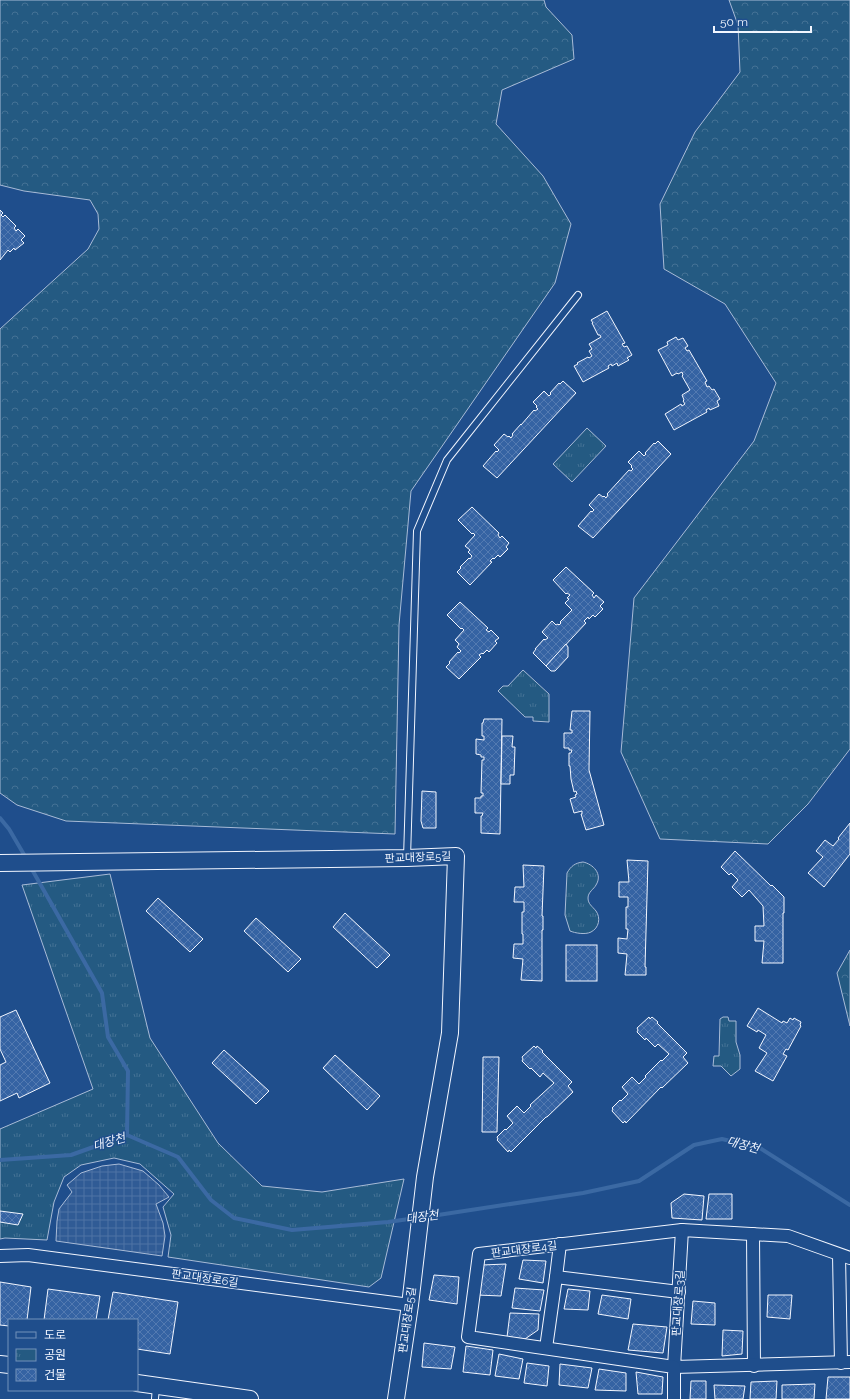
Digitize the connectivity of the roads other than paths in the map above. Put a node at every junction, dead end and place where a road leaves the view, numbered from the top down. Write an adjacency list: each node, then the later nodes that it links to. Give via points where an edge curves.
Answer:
1 (578, 295): 2 (lane, via 447,460 417,532)
2 (408, 858): 3 (street, 판교대장로5길); 11 (street, 판교대장로5길, via 456,856 450,1033 425,1177)
3 (5, 863)
4 (682, 1230): 5 (street); 6 (street, 판교대장로4길); 10 (street, 판교대장로3길)
5 (753, 1234): 8 (street, via 788,1236); 14 (street)
6 (560, 1244): 9 (street); 12 (street, 판교대장로4길, via 478,1254 468,1337)
7 (0, 1256): 11 (street, 판교대장로6길, via 28,1255)
8 (845, 1256): 13 (street)
9 (556, 1277): 10 (street); 12 (street)
10 (679, 1292): 15 (street, 판교대장로3길)
11 (410, 1306): 19 (street, 판교대장로5길)
12 (546, 1348): 15 (street, 판교대장로4길)
13 (846, 1362): 14 (street)
14 (754, 1366): 15 (street)
15 (674, 1367): 20 (street)
16 (138, 1384): 17 (street)
17 (155, 1392): 18 (street)
18 (250, 1399)
19 (396, 1399)
20 (674, 1399)

